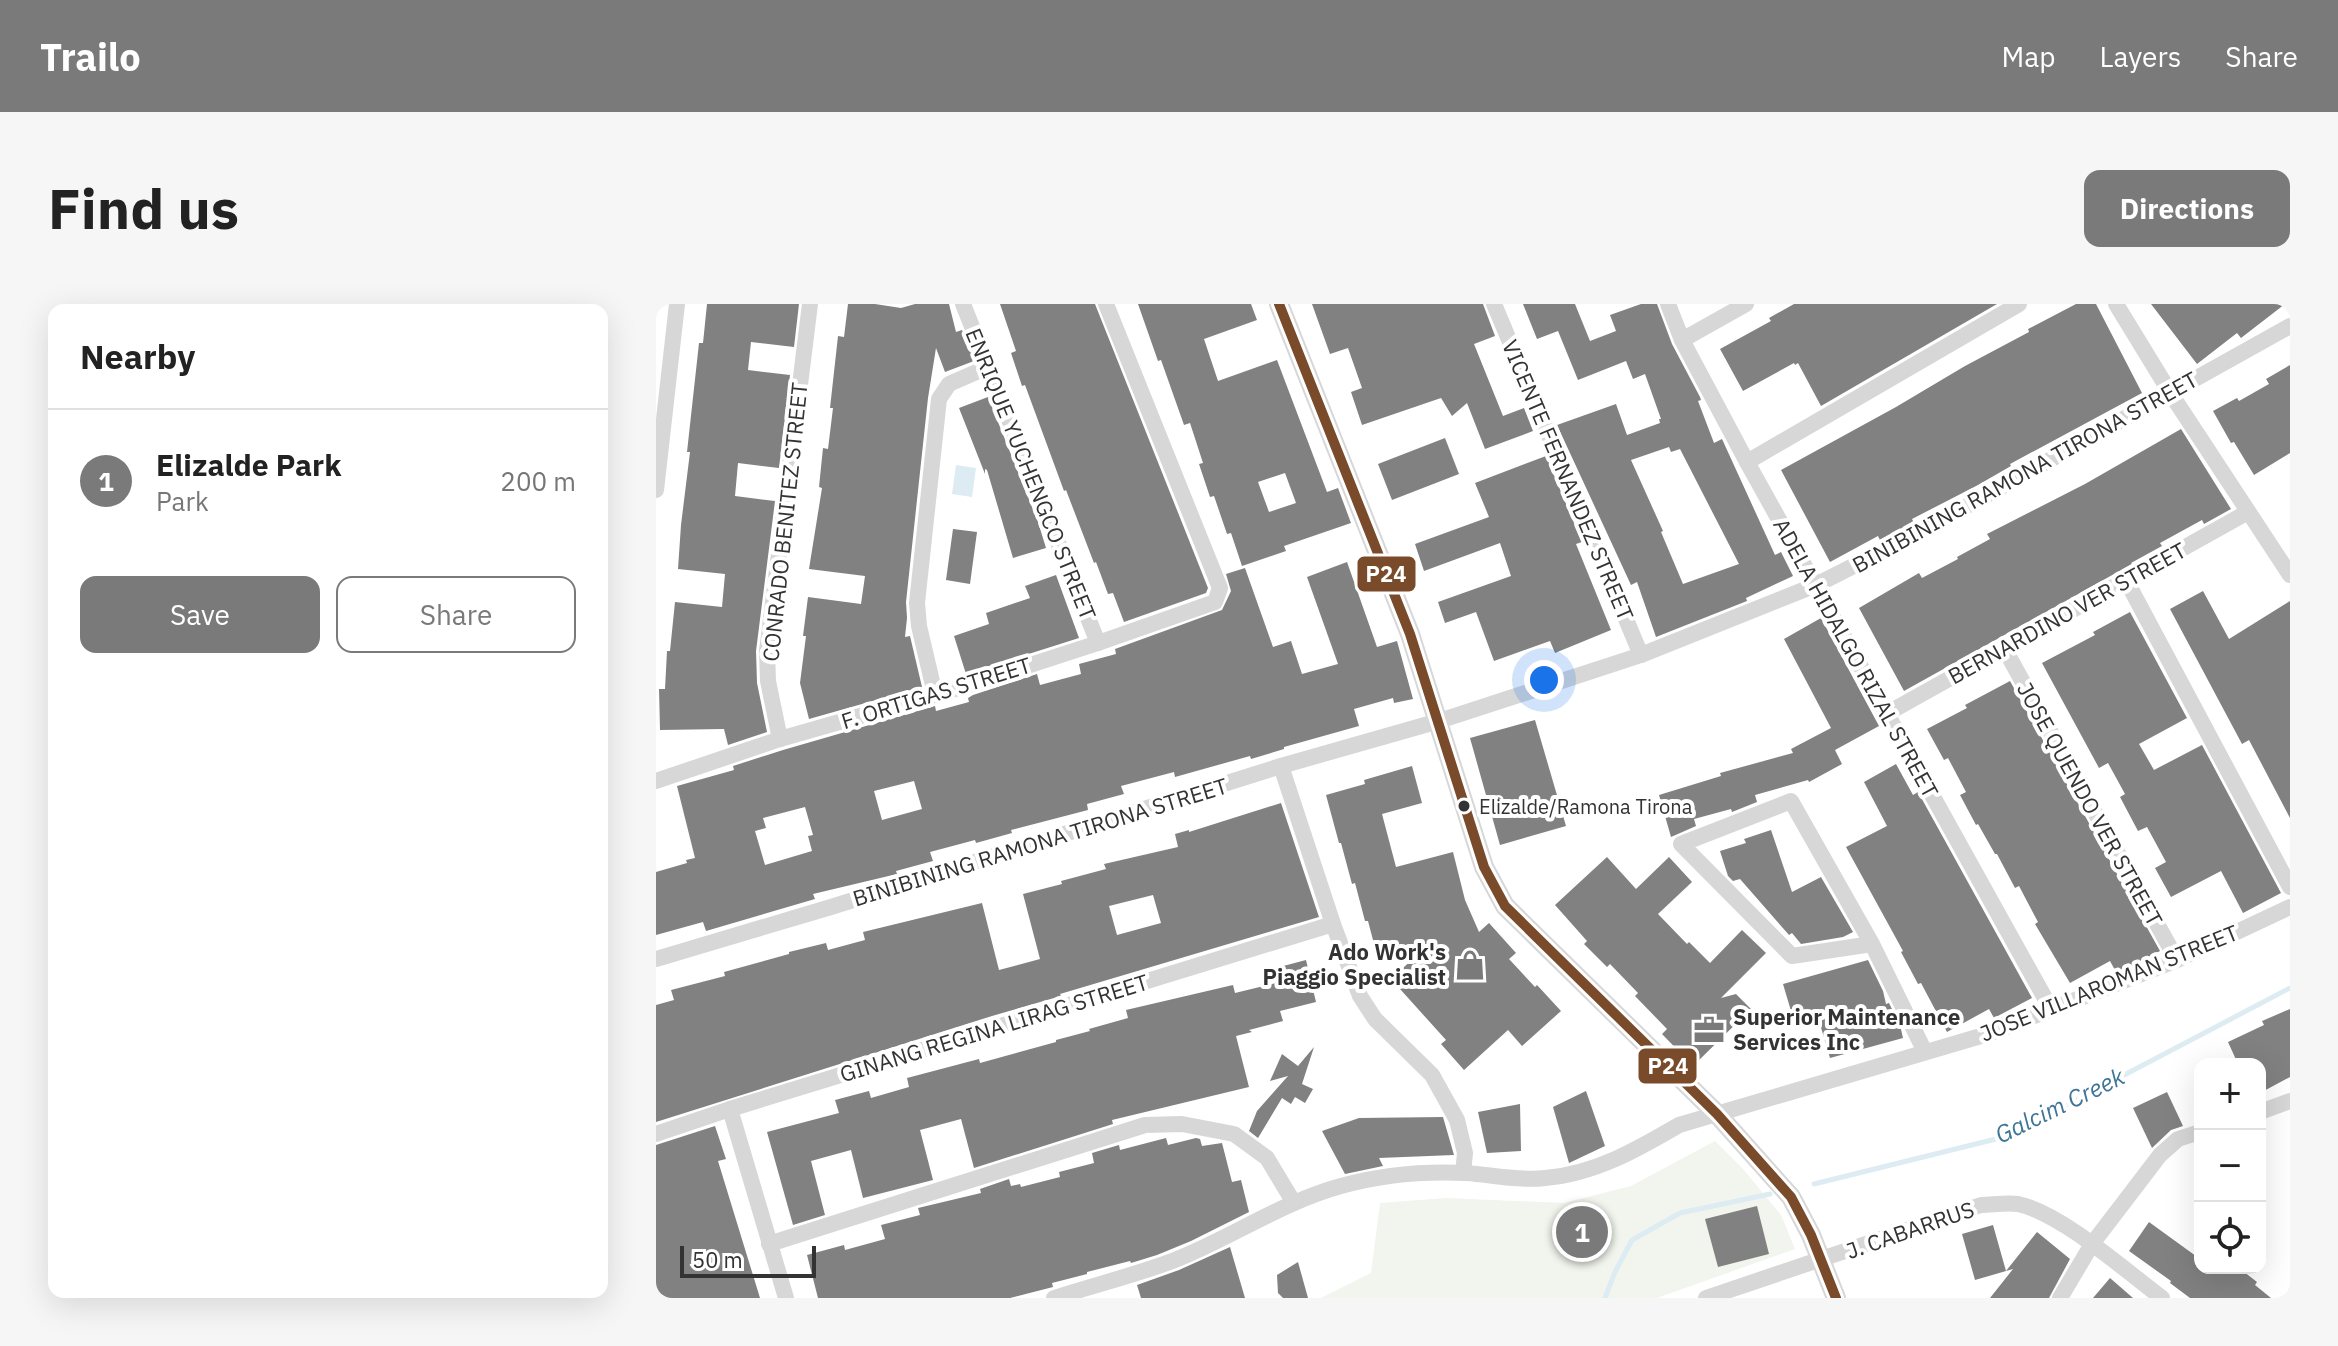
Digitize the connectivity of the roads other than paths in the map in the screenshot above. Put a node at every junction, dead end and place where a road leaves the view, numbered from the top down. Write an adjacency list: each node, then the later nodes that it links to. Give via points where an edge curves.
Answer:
1 (677, 304): 16 (street)
2 (810, 304): 27 (street, CONRADO BENITEZ STREET, via 767,651)
3 (963, 304): 13 (street, ENRIQUE YUCHENGCO STREET)
4 (1106, 304): 21 (street, F. ORTIGAS STREET, via 1220,588 1215,602)
5 (1279, 304): 26 (street, via 1410,634)
6 (1494, 304): 23 (street, VICENTE FERNANDEZ STREET)
7 (1668, 304): 12 (street, ADELA HIDALGO RIZAL STREET)
8 (1746, 304): 12 (street)
9 (2019, 304): 15 (street)
10 (2116, 304): 14 (street)
11 (2290, 326): 14 (street, BINIBINING RAMONA TIRONA STREET)
12 (1682, 340): 15 (street, ADELA HIDALGO RIZAL STREET)
13 (988, 367): 21 (street, ENRIQUE YUCHENGCO STREET); 24 (street, via 949,384 939,399 917,603)
14 (2171, 394): 17 (street); 20 (street, BINIBINING RAMONA TIRONA STREET)
15 (1747, 462): 20 (street, ADELA HIDALGO RIZAL STREET)
16 (656, 490)
17 (2248, 512): 18 (street); 19 (street, BERNARDINO VER STREET)
18 (2290, 575)
19 (2126, 580): 22 (street, BERNARDINO VER STREET); 30 (street)
20 (1816, 585): 23 (street, BINIBINING RAMONA TIRONA STREET); 25 (street, ADELA HIDALGO RIZAL STREET)
21 (1098, 643): 24 (street, F. ORTIGAS STREET)
22 (2004, 648): 25 (street, BERNARDINO VER STREET); 35 (street, JOSE QUENDO VER STREET)
23 (1641, 655): 26 (street, BINIBINING RAMONA TIRONA STREET)
24 (935, 694): 27 (street, F. ORTIGAS STREET)
25 (1886, 714): 36 (street, ADELA HIDALGO RIZAL STREET)
26 (1431, 723): 28 (street, BINIBINING RAMONA TIRONA STREET); 41 (street, via 1484,867 1505,906)
27 (780, 739): 29 (street, F. ORTIGAS STREET)
28 (1281, 766): 32 (street); 34 (street, BINIBINING RAMONA TIRONA STREET)
29 (656, 781)
30 (2290, 887)
31 (2290, 907): 35 (street, JOSE VILLAROMAN STREET)
32 (1333, 924): 39 (street, GINANG REGINA LIRAG STREET); 44 (street, via 1360,996 1375,1019 1432,1075 1457,1120 1465,1153)
33 (1872, 944): 33 (street, via 1791,801 1681,844 1792,956); 37 (street)
34 (656, 959)
35 (2177, 960): 36 (street, JOSE VILLAROMAN STREET)
36 (2051, 1009): 37 (street, JOSE VILLAROMAN STREET)
37 (1925, 1052): 41 (street, JOSE VILLAROMAN STREET)
38 (2289, 1104): 40 (street)
39 (730, 1109): 42 (street, GINANG REGINA LIRAG STREET); 46 (street)
40 (2266, 1110)
41 (1717, 1114): 44 (street, JOSE VILLAROMAN STREET, via 1679,1125 1585,1171 1544,1179); 48 (street, via 1791,1197)
42 (656, 1134)
43 (2194, 1134): 47 (street, via 2178,1139 2160,1155)
44 (1463, 1173): 45 (street, JOSE VILLAROMAN STREET, via 1374,1178)
45 (1294, 1203): 46 (street, via 1267,1158 1234,1134 1182,1124 1145,1125); 50 (street, JOSE VILLAROMAN STREET, via 1175,1259)
46 (769, 1244): 49 (street)
47 (2092, 1244): 48 (street, J. CABARRUS, via 2041,1211 2015,1203 1981,1205); 53 (street); 54 (street, J. CABARRUS)
48 (1822, 1260): 51 (street, J. CABARRUS); 52 (street)
49 (786, 1298)
50 (1054, 1298)
51 (1706, 1298)
52 (1836, 1298)
53 (2060, 1298)
54 (2162, 1298)

